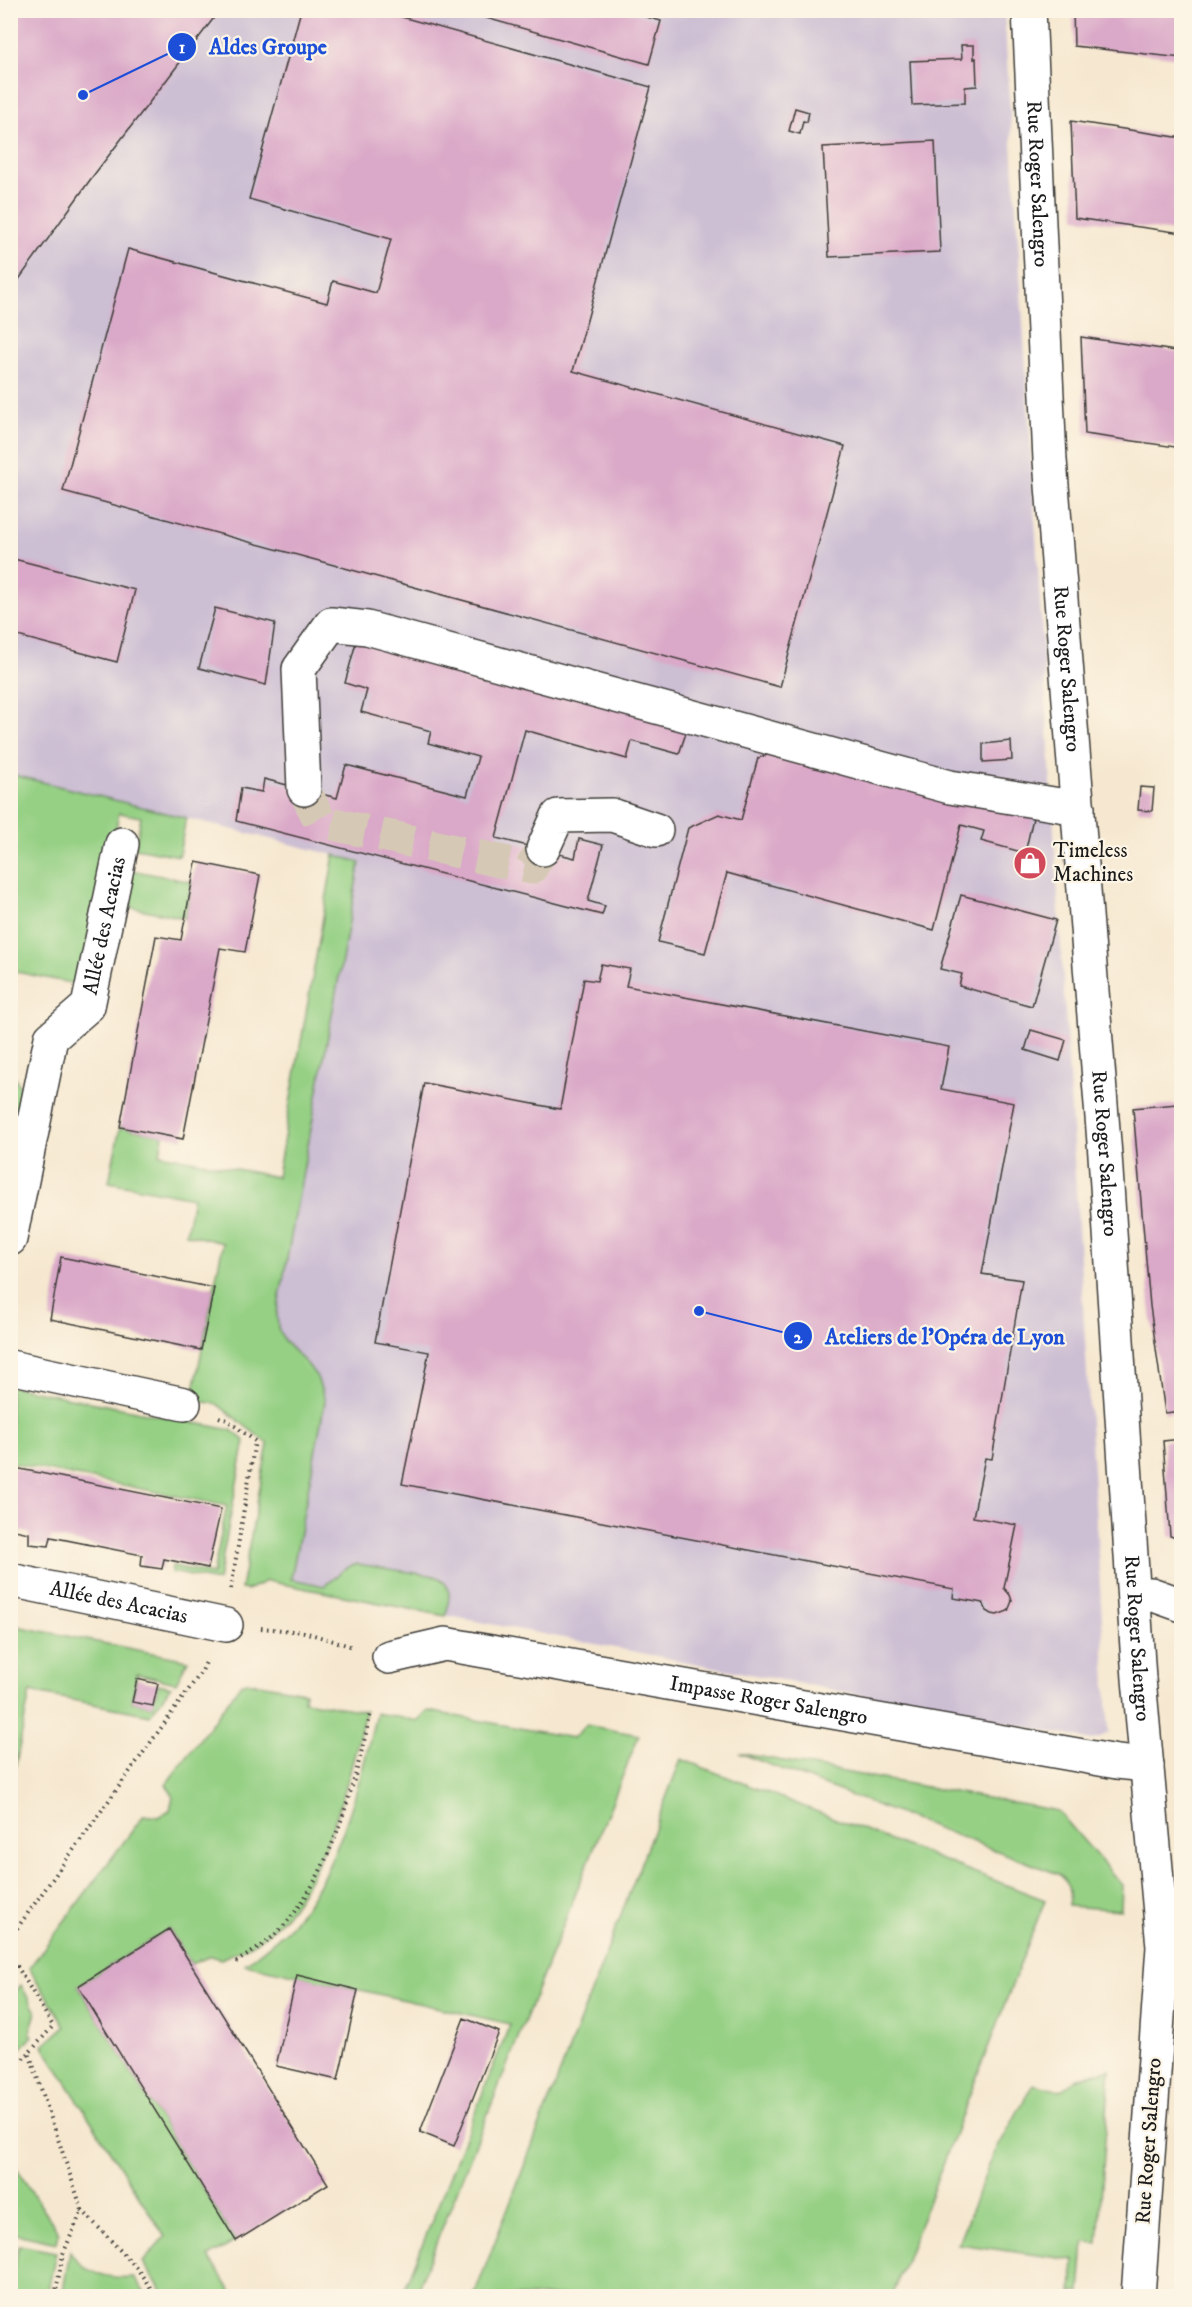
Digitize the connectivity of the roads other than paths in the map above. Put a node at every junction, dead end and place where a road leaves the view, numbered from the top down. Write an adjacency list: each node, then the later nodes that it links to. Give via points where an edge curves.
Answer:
1 (1029, 10): 3 (street, Rue Roger Salengro, via 1050,460)
2 (304, 789): 3 (street, via 299,669 332,624 367,628 950,787)
3 (1078, 808): 11 (street, Rue Roger Salengro)
4 (656, 830): 6 (street, via 612,815 558,816)
5 (122, 843): 7 (street, Allée des Acacias, via 88,1006 51,1038)
6 (543, 849)
7 (10, 1239)
8 (10, 1367): 9 (street)
9 (184, 1404)
10 (10, 1580): 13 (street, Allée des Acacias)
11 (1134, 1595): 12 (street, via 1150,1594); 15 (street, Rue Roger Salengro)
12 (1182, 1605)
13 (226, 1625)
14 (389, 1657): 15 (street, Impasse Roger Salengro, via 444,1644)
15 (1147, 1766): 16 (street, Rue Roger Salengro, via 1162,1947)
16 (1138, 2296)

